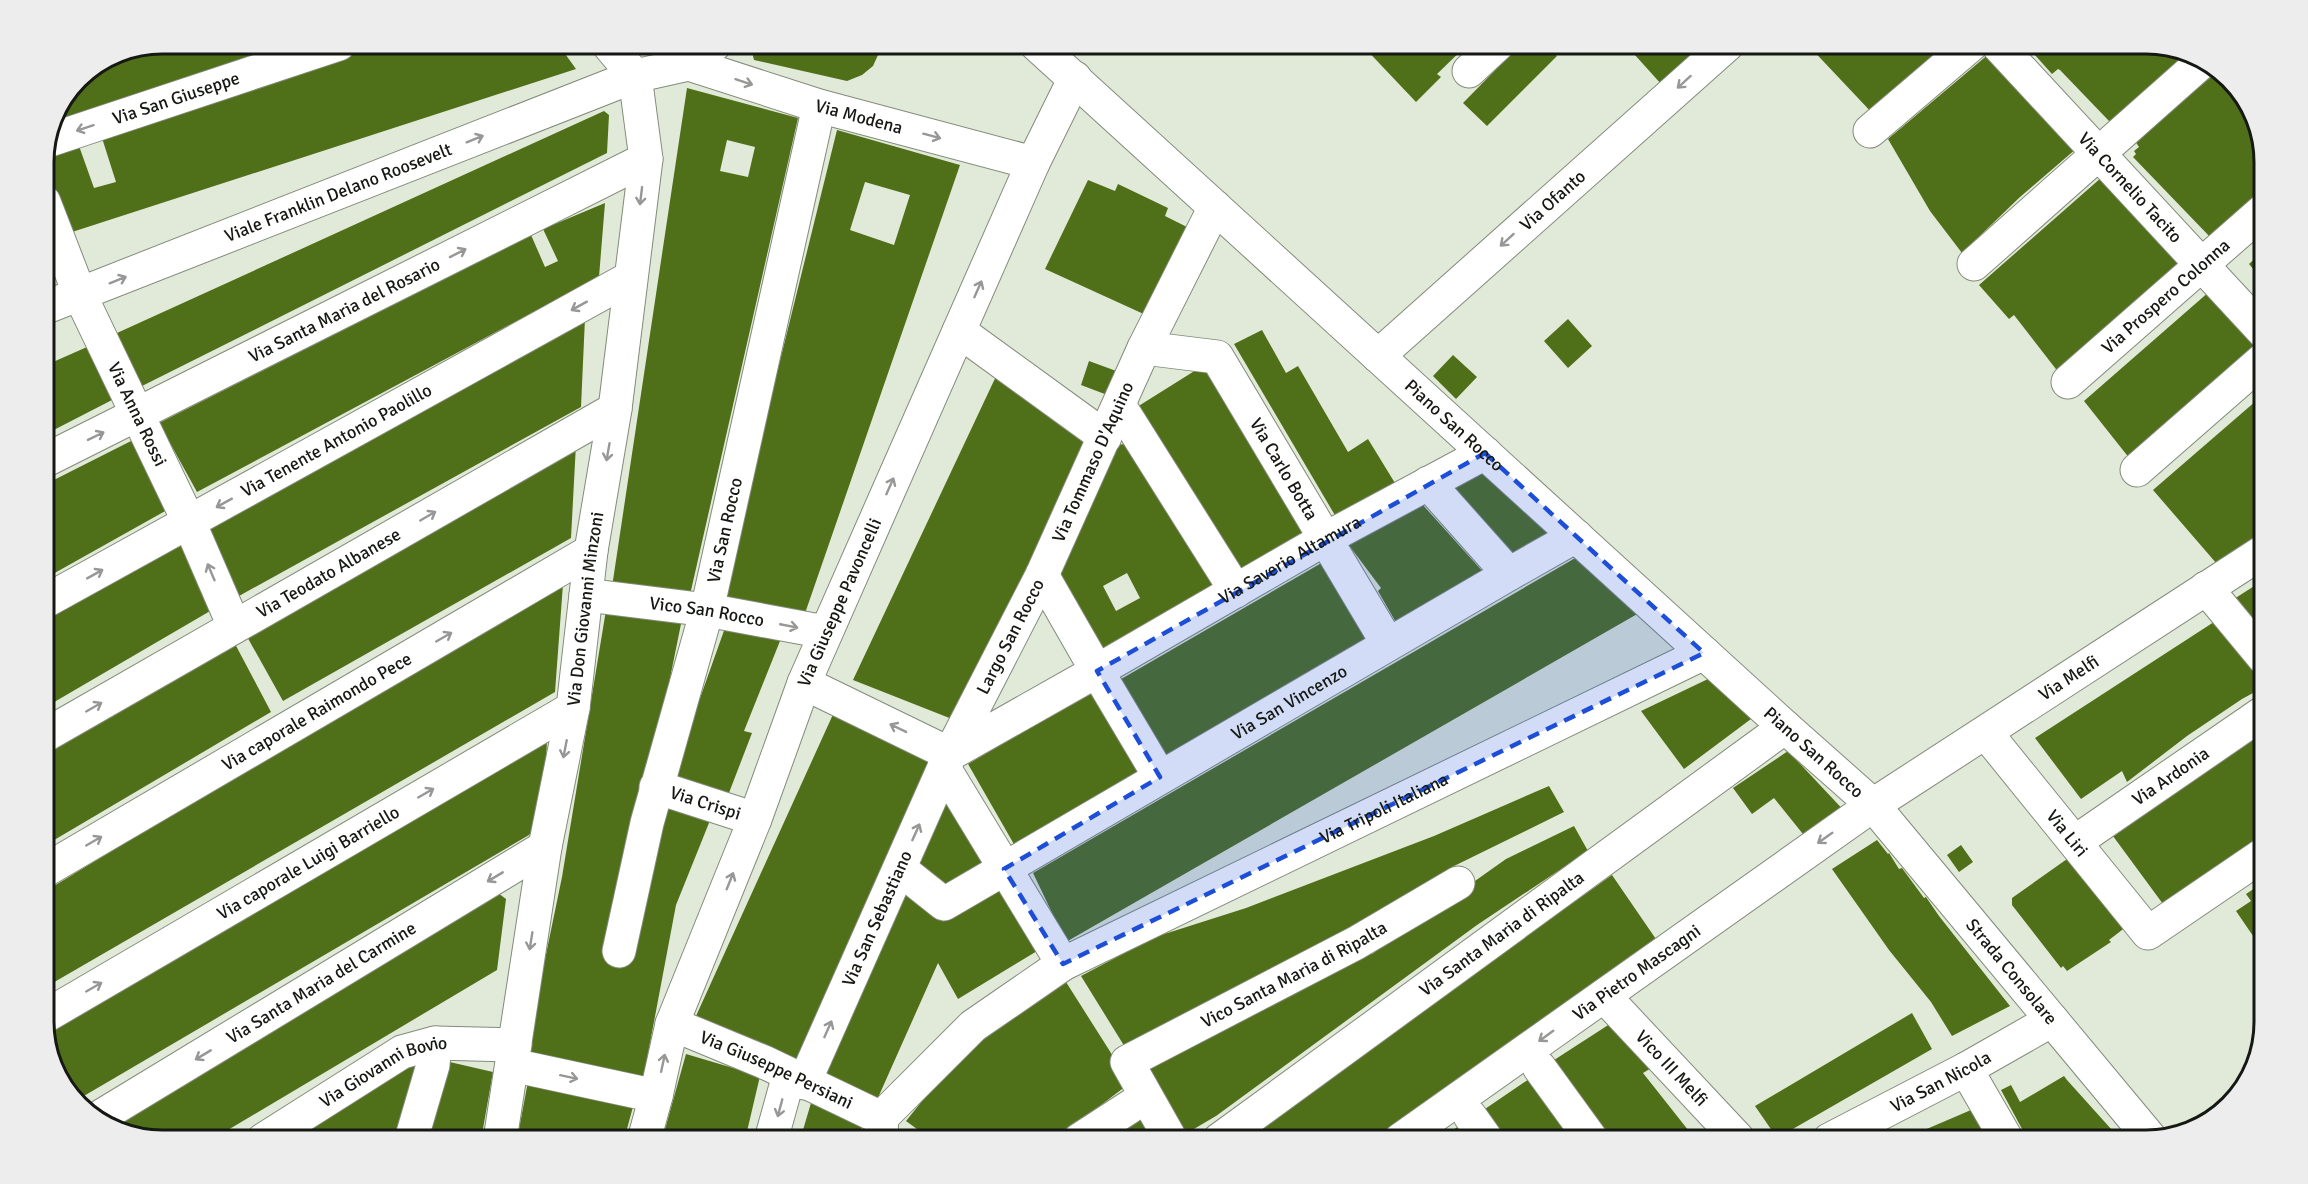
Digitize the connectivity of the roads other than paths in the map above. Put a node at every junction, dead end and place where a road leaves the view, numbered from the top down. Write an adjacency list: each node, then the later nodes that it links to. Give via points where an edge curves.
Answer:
1 (309, 54): 16 (street, Via San Giuseppe, one-way to 16)
2 (616, 54): 12 (street)
3 (702, 54): 9 (street)
4 (1047, 54): 13 (street, Piano San Rocco)
5 (1487, 54): 11 (street)
6 (1717, 54): 31 (street, Via Ofanto, one-way to 31)
7 (1960, 54): 15 (street)
8 (2005, 54): 17 (street, Via Cornelio Tacito)
9 (689, 64): 12 (street, Viale Franklin Delano Roosevelt); 14 (street, Via Modena, one-way to 14)
10 (2197, 67): 17 (street)
11 (1469, 71)
12 (635, 76): 18 (street, Via Don Giovanni Minzoni); 26 (street, Viale Franklin Delano Roosevelt, one-way to 12)
13 (1075, 78): 19 (street, Via Giuseppe Pavoncelli); 20 (street, Piano San Rocco)
14 (819, 106): 19 (street, Via Modena, one-way to 19); 53 (street, Via San Rocco)
15 (1870, 131)
16 (57, 138)
17 (2099, 153): 23 (street); 24 (street, Via Cornelio Tacito)
18 (645, 159): 25 (street, Via Don Giovanni Minzoni, one-way to 25); 36 (street, Via Santa Maria del Rosario, one-way to 18)
19 (1033, 163): 29 (street, Via Giuseppe Pavoncelli, one-way to 19)
20 (1215, 207): 30 (street, Via Tommaso D'Aquino); 31 (street, Piano San Rocco)
21 (2254, 219): 24 (street, Via Prospero Colonna)
22 (54, 228): 26 (street, Via Anna Rossi)
23 (1974, 264)
24 (2202, 265): 28 (street, Via Cornelio Tacito); 33 (street, Via Prospero Colonna)
25 (630, 278): 35 (street, Via Don Giovanni Minzoni); 42 (street, Via Tenente Antonio Paolillo, one-way to 42)
26 (80, 295): 27 (street, Viale Franklin Delano Roosevelt); 36 (street, Via Anna Rossi)
27 (54, 304)
28 (2254, 321)
29 (959, 332): 37 (street); 55 (street, Via Giuseppe Pavoncelli, one-way to 29)
30 (1144, 348): 34 (street, Via Tommaso D'Aquino); 44 (street, Via Carlo Botta, via 1217,357)
31 (1378, 356): 38 (street, Piano San Rocco)
32 (2254, 368): 40 (street)
33 (2068, 382)
34 (1119, 405): 37 (street, Via Tommaso D'Aquino); 50 (street)
35 (615, 409): 45 (street, Via Don Giovanni Minzoni, one-way to 45); 54 (street, Via Teodato Albanese, one-way to 35)
36 (139, 415): 39 (street, Via Santa Maria del Rosario, one-way to 36); 42 (street, Via Anna Rossi)
37 (1105, 437): 48 (street, Via Tommaso D'Aquino)
38 (1485, 453): 41 (street, Via Saverio Altamura); 43 (street, Piano San Rocco)
39 (54, 456)
40 (2137, 470)
41 (1428, 483): 44 (street, Via Saverio Altamura); 47 (street)
42 (189, 522): 52 (street, Via Tenente Antonio Paolillo, one-way to 42); 54 (street, Via Anna Rossi, one-way to 42)
43 (1576, 536): 47 (street, Via San Vincenzo); 58 (street, Piano San Rocco)
44 (1325, 539): 50 (street, Via Saverio Altamura); 56 (street, Via Carlo Botta)
45 (591, 550): 51 (street, Via Don Giovanni Minzoni); 74 (street, Via caporale Raimondo Pece, one-way to 45)
46 (2254, 557): 49 (street, Via Melfi)
47 (1509, 573): 56 (street, Via San Vincenzo)
48 (1042, 575): 59 (street, Largo San Rocco); 66 (street, Largo San Rocco)
49 (2206, 588): 57 (street); 65 (street, Via Melfi)
50 (1236, 591): 59 (street, Via Saverio Altamura)
51 (586, 595): 53 (street, Vico San Rocco); 61 (street, Via Don Giovanni Minzoni)
52 (54, 596)
53 (707, 610): 55 (street, Vico San Rocco, one-way to 55); 68 (street, Via San Rocco)
54 (234, 626): 64 (street, Via Teodato Albanese, one-way to 54)
55 (825, 632): 60 (street, Via Giuseppe Pavoncelli)
56 (1388, 644): 67 (street, Via San Vincenzo)
57 (2254, 646)
58 (1704, 653): 63 (street, Piano San Rocco); 79 (street, Via Tripoli Italiana)
59 (1097, 671): 66 (street); 67 (street, Largo San Rocco)
60 (804, 683): 66 (street, one-way to 60); 70 (street, Via Giuseppe Pavoncelli)
61 (573, 708): 72 (street, Via Don Giovanni Minzoni, one-way to 72); 81 (street, Via caporale Luigi Barriello, one-way to 61)
62 (2254, 719): 71 (street, Via Ardonia)
63 (1785, 727): 69 (street, Piano San Rocco); 100 (street, Via Santa Maria di Ripalta)
64 (54, 730)
65 (1986, 733): 69 (street, Via Melfi); 71 (street, Via Liri)
66 (947, 761): 75 (street); 76 (street, Via San Sebastiano, one-way to 66)
67 (1160, 777): 75 (street, Via San Vincenzo)
68 (656, 787): 70 (street, Via Crispi); 78 (street, Via San Rocco)
69 (1873, 805): 80 (street, Via Pietro Mascagni, one-way to 80); 82 (street, Strada Consolare)
70 (755, 819): 83 (street, Via Giuseppe Pavoncelli, one-way to 70)
71 (2075, 842): 73 (street, Via Liri, via 2148,933)
72 (546, 847): 85 (street, Via Don Giovanni Minzoni, one-way to 85); 91 (street, Via Santa Maria del Carmine, one-way to 91)
73 (2254, 861)
74 (54, 865)
75 (1004, 868): 76 (street, Via San Vincenzo, via 944,904); 79 (street)
76 (900, 869): 88 (street, Via San Sebastiano, one-way to 76)
77 (1458, 884): 90 (street, Vico Santa Maria di Ripalta, via 1356,943 1127,1062)
78 (620, 951)
79 (1063, 964): 92 (street, Via Tripoli Italiana, via 973,1026)
80 (1604, 996): 101 (street, Via Pietro Mascagni, one-way to 101); 103 (street, Vico III Melfi)
81 (54, 1011)
82 (2052, 1020): 87 (street, Via San Nicola); 106 (street, Strada Consolare)
83 (672, 1024): 88 (street, Via Giuseppe Persiani); 89 (street, Via Giuseppe Pavoncelli, one-way to 83)
84 (435, 1043): 85 (street, Via Giovanni Bovio); 93 (street, Via Giovanni Bovio, via 402,1052); 94 (street, via 433,1065)
85 (513, 1055): 89 (street, Via Giovanni Bovio, one-way to 89); 95 (street, Via Don Giovanni Minzoni)
86 (1539, 1067): 102 (street)
87 (1966, 1070): 104 (street, Via San Nicola); 105 (street)
88 (797, 1079): 92 (street, Via Giuseppe Persiani); 97 (street, Via San Sebastiano, one-way to 97)
89 (656, 1096): 96 (street, Via Giuseppe Pavoncelli)
90 (1145, 1097): 98 (street); 99 (street)
91 (105, 1114)
92 (882, 1129)
93 (279, 1130)
94 (414, 1130)
95 (502, 1130)
96 (647, 1130)
97 (775, 1130)
98 (1094, 1130)
99 (1165, 1130)
100 (1233, 1130)
101 (1414, 1130)
102 (1585, 1130)
103 (1730, 1130)
104 (1849, 1130)
105 (2001, 1130)
106 (2144, 1130)

